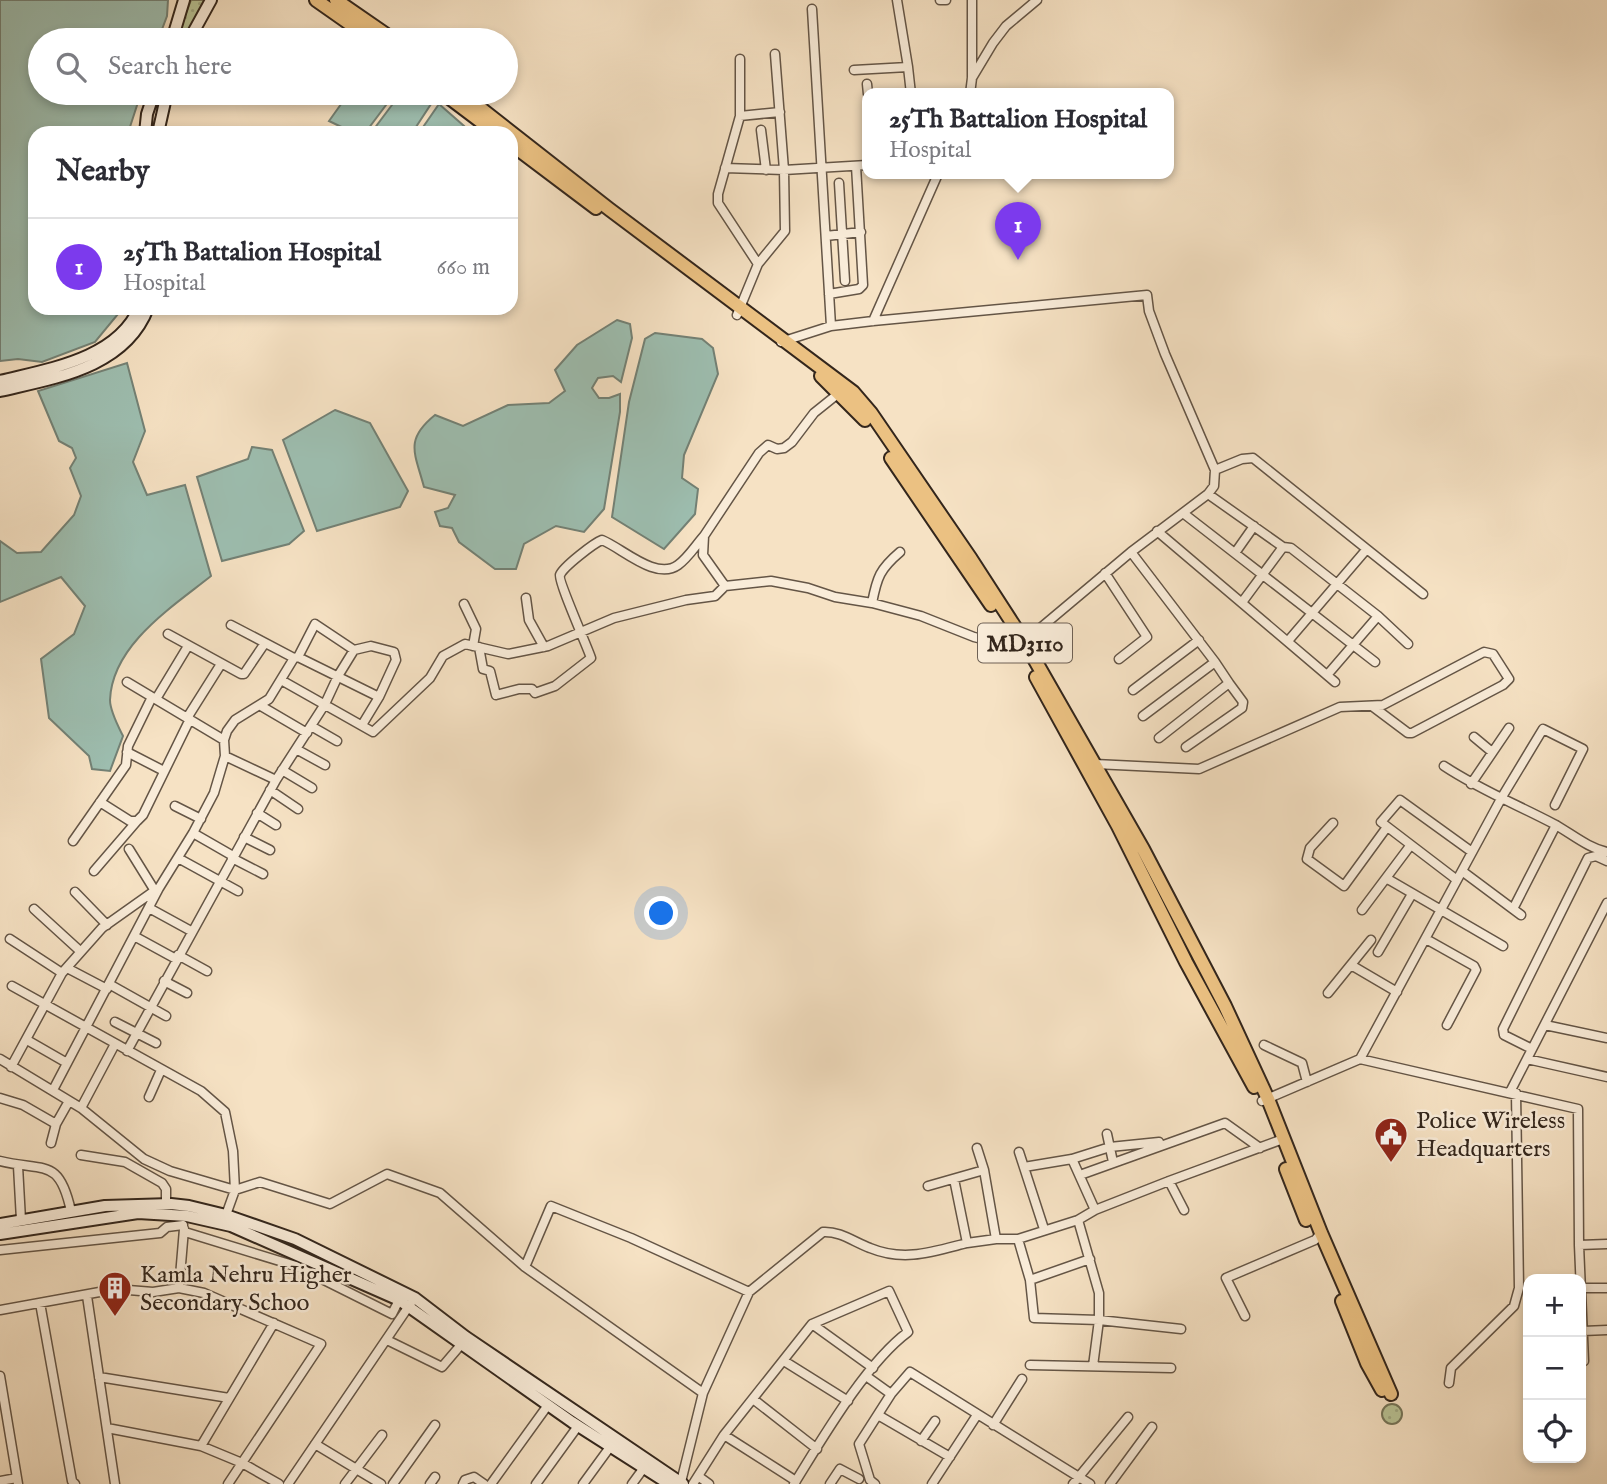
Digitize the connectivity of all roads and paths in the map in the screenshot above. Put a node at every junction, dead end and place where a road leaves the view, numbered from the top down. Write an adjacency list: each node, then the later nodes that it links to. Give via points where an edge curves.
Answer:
1 (184, 0): 9 (main road)
2 (211, 0): 10 (main road)
3 (316, 0): 11 (main road)
4 (336, 0): 12 (main road)
5 (897, 0): 15 (street)
6 (972, 0): 17 (street)
7 (1037, 0): 17 (street, via 1006,26)
8 (812, 9): 38 (street)
9 (176, 28)
10 (196, 28)
11 (356, 28)
12 (377, 28)
13 (775, 54): 26 (street)
14 (740, 59): 27 (street)
15 (908, 67): 16 (street); 20 (street)
16 (855, 70)
17 (972, 78): 21 (street)
18 (867, 84): 19 (street)
19 (867, 88)
20 (910, 88)
21 (971, 88)
22 (150, 105): 28 (main road)
23 (164, 105): 29 (main road)
24 (459, 105): 30 (main road)
25 (476, 105): 31 (main road, MD3110)
26 (780, 112): 27 (street); 40 (street)
27 (740, 116): 37 (street)
28 (146, 126)
29 (160, 126)
30 (487, 126)
31 (503, 126)
32 (761, 130): 39 (street)
33 (518, 138): 49 (main road, MD3110)
34 (518, 149): 49 (main road, MD3110)
35 (862, 165): 36 (street)
36 (856, 166): 38 (street); 43 (street)
37 (725, 168): 39 (street); 46 (street, via 718,203)
38 (821, 168): 40 (street); 45 (street)
39 (766, 170): 40 (street)
40 (784, 170): 46 (street, via 785,231)
41 (936, 179): 52 (street)
42 (839, 183): 44 (street)
43 (861, 232): 44 (street); 48 (street, via 863,285)
44 (842, 234): 45 (street); 47 (street)
45 (826, 236): 48 (street)
46 (758, 264): 49 (street)
47 (845, 281)
48 (829, 294): 53 (street)
49 (739, 311): 54 (main road, MD3110)
50 (135, 315): 55 (main road, via 103,349)
51 (145, 315): 56 (main road, via 111,356)
52 (873, 321): 53 (street); 58 (street, via 1147,295 1165,354)
53 (831, 326): 54 (street)
54 (782, 341): 57 (main road, MD3110); 88 (main road, MD3110, via 853,392 871,413 971,559)
55 (0, 381)
56 (0, 391)
57 (839, 393): 63 (street, via 814,413 792,442 776,449 768,445 759,453); 88 (main road, MD3110, via 862,414)
58 (1215, 470): 59 (street, via 1214,486); 65 (street, via 1253,458)
59 (1208, 494): 60 (street); 61 (street)
60 (1183, 513): 62 (street); 68 (street)
61 (1254, 526): 64 (street); 68 (street)
62 (1157, 531): 67 (street); 75 (street)
63 (704, 536): 72 (street, via 703,555); 81 (street, via 677,566 664,569 599,541 559,577)
64 (1283, 547): 70 (street); 71 (street, via 1291,548)
65 (1366, 550): 71 (street); 73 (street)
66 (901, 552): 76 (street, via 877,579)
67 (1130, 552): 69 (street); 83 (street)
68 (1235, 553): 70 (street)
69 (1105, 573): 88 (street); 94 (street, via 1147,637)
70 (1264, 575): 75 (street); 78 (street)
71 (1336, 584): 78 (street); 79 (street)
72 (725, 586): 76 (street, via 771,581); 81 (street, via 715,596 614,618)
73 (1423, 594)
74 (526, 598): 91 (street, via 529,620)
75 (1243, 601): 84 (street)
76 (872, 603): 88 (street, via 921,615 974,637)
77 (464, 604): 90 (street, via 476,629)
78 (1312, 612): 84 (street); 86 (street)
79 (1378, 616): 86 (street); 87 (street)
80 (231, 625): 85 (street)
81 (582, 632): 90 (street, via 591,658 555,686 535,693 519,689 496,695 490,671 483,669); 91 (street)
82 (168, 634): 89 (street)
83 (1199, 640): 95 (street); 104 (street)
84 (1288, 640): 98 (street)
85 (265, 643): 93 (street); 97 (street, via 244,674)
86 (1354, 644): 96 (street); 98 (street)
87 (1408, 644)
88 (1021, 645): 124 (main road, MD3110); 219 (main road, MD3110, via 1186,962)
89 (188, 646): 97 (street); 106 (street)
90 (476, 646): 91 (street, via 508,654); 112 (street, via 465,643 443,656 430,678 373,732)
91 (544, 647)
92 (354, 650): 93 (street, via 315,624); 99 (street); 105 (street, via 370,646 394,652 396,660)
93 (296, 658): 99 (street); 100 (street)
94 (1119, 659)
95 (1215, 662): 103 (street); 110 (street)
96 (1375, 662)
97 (221, 664): 111 (street)
98 (1328, 674): 102 (street)
99 (338, 677): 105 (street); 107 (street)
100 (281, 680): 107 (street); 108 (street)
101 (127, 682): 106 (street)
102 (1335, 682)
103 (1229, 683): 116 (street); 119 (street, via 1243,702 1242,708)
104 (1133, 690)
105 (379, 697): 112 (street)
106 (154, 698): 111 (street); 121 (street)
107 (325, 704): 112 (street); 114 (street)
108 (261, 706): 114 (street); 117 (street, via 235,720)
109 (1373, 706): 109 (street, via 1484,652 1493,654 1508,679 1412,733); 124 (street, via 1340,707 1199,769)
110 (1143, 716)
111 (188, 719): 117 (street); 128 (street)
112 (362, 725)
113 (1508, 728): 122 (street)
114 (309, 730): 118 (street); 120 (street)
115 (1474, 737): 122 (street)
116 (1159, 738)
117 (224, 740): 123 (street)
118 (337, 741)
119 (1186, 747)
120 (296, 749): 125 (street); 127 (street)
121 (127, 752): 128 (street); 134 (street, via 126,765)
122 (1492, 752): 130 (street)
123 (225, 756): 129 (street); 139 (street)
124 (1095, 764): 219 (main road, MD3110, via 1225,1006)
125 (325, 765)
126 (1444, 766): 130 (street)
127 (282, 770): 129 (street); 131 (street)
128 (164, 771): 140 (street)
129 (276, 780): 132 (street)
130 (1471, 784): 133 (street)
131 (312, 788)
132 (270, 790): 137 (street); 138 (street)
133 (1502, 797): 135 (street, via 1543,729 1583,749); 143 (street); 151 (street)
134 (100, 802): 140 (street); 147 (street)
135 (1555, 805)
136 (175, 806): 139 (street)
137 (298, 809)
138 (257, 813): 142 (street); 146 (street)
139 (201, 819): 145 (street)
140 (137, 821): 156 (street)
141 (1333, 822): 144 (street, via 1310,848 1307,859 1344,886)
142 (276, 825)
143 (1556, 825): 152 (street); 169 (street)
144 (1387, 827): 148 (street); 151 (street, via 1381,822 1400,800)
145 (193, 833): 153 (street); 154 (street)
146 (244, 837): 150 (street); 153 (street)
147 (73, 841)
148 (1410, 846): 159 (street); 160 (street)
149 (129, 849): 162 (street)
150 (270, 850)
151 (1472, 852): 157 (street)
152 (1607, 852)
153 (233, 857): 158 (street); 161 (street)
154 (178, 858): 161 (street); 162 (street)
155 (1607, 861): 205 (street, via 1588,858 1503,1029 1504,1035)
156 (94, 871)
157 (1462, 871): 160 (street); 169 (street)
158 (263, 874)
159 (1386, 878): 165 (street); 170 (street)
160 (1457, 880): 171 (street)
161 (219, 881): 163 (street); 174 (street)
162 (157, 890): 167 (street); 173 (street)
163 (238, 891)
164 (75, 892): 173 (street)
165 (1412, 894): 171 (street); 181 (street)
166 (1607, 903): 197 (street)
167 (149, 908): 174 (street); 175 (street)
168 (34, 909): 180 (street)
169 (1513, 909): 172 (street)
170 (1362, 910)
171 (1441, 910): 177 (street); 179 (street)
172 (1521, 915)
173 (107, 925): 180 (street)
174 (191, 931): 182 (street)
175 (134, 936): 182 (street); 188 (street)
176 (9, 939): 184 (street)
177 (1426, 939): 189 (street); 196 (street, via 1476,970)
178 (1371, 940): 183 (street)
179 (1503, 946)
180 (80, 951): 184 (street)
181 (1378, 952)
182 (177, 957): 185 (street); 186 (street)
183 (1351, 965): 189 (street); 191 (street)
184 (64, 971): 188 (street); 192 (street)
185 (207, 971)
186 (164, 981): 190 (street); 193 (street)
187 (12, 986): 192 (street)
188 (108, 987): 193 (street); 198 (street)
189 (1396, 992): 208 (street)
190 (187, 993)
191 (1328, 993)
192 (45, 1006): 198 (street); 201 (street)
193 (149, 1007): 194 (street); 199 (street)
194 (166, 1016)
195 (115, 1022): 199 (street)
196 (1447, 1025)
197 (1545, 1025): 200 (street); 205 (street)
198 (85, 1029): 202 (street); 210 (street)
199 (136, 1033): 203 (street); 206 (street)
200 (1607, 1038)
201 (27, 1040): 210 (street); 211 (street)
202 (115, 1044): 206 (street); 221 (street)
203 (156, 1044)
204 (1264, 1045): 214 (street, via 1302,1063)
205 (1532, 1049): 209 (street)
206 (127, 1051): 212 (street)
207 (0, 1059): 211 (street)
208 (1360, 1059): 214 (street); 216 (street)
209 (1527, 1059): 213 (street); 216 (street)
210 (67, 1063): 215 (street)
211 (11, 1067): 215 (street)
212 (161, 1070): 217 (street); 242 (street, via 201,1091 225,1112)
213 (1607, 1077)
214 (1307, 1082): 219 (street)
215 (53, 1090): 220 (street)
216 (1513, 1093): 259 (street, via 1578,1109); 293 (street, via 1519,1288 1514,1306 1451,1368)
217 (149, 1097)
218 (0, 1098): 222 (street)
219 (1265, 1100): 224 (main road, MD3110)
220 (69, 1101): 221 (street); 222 (street)
221 (81, 1108): 242 (street, via 144,1159)
222 (56, 1124): 226 (street)
223 (1107, 1134): 227 (street)
224 (1280, 1140): 229 (street); 254 (main road, MD3110)
225 (1171, 1141): 227 (street); 229 (street, via 1225,1123); 234 (street)
226 (51, 1143)
227 (1110, 1147): 232 (street); 234 (street)
228 (977, 1148): 237 (street)
229 (1260, 1148): 240 (street)
230 (1019, 1152): 236 (street)
231 (81, 1155): 243 (street, via 125,1162 162,1183)
232 (1072, 1158): 236 (street); 238 (street)
233 (0, 1161): 235 (street)
234 (1113, 1162): 238 (street)
235 (18, 1166): 246 (street, via 45,1168 57,1176); 248 (street)
236 (1024, 1167): 252 (street)
237 (984, 1170): 239 (street); 255 (street)
238 (1080, 1175): 244 (street)
239 (954, 1179): 241 (street); 257 (street)
240 (1168, 1181): 244 (street); 245 (street)
241 (928, 1186)
242 (235, 1191): 247 (street); 262 (street, via 260,1182 330,1204 387,1174 440,1193)
243 (166, 1204): 246 (main road); 247 (main road)
244 (1095, 1210): 249 (street)
245 (1184, 1210)
246 (71, 1211): 248 (main road)
247 (226, 1215): 266 (main road, via 295,1239)
248 (21, 1220): 250 (main road)
249 (1078, 1220): 252 (street); 261 (street)
250 (0, 1224)
251 (185, 1225): 253 (main road, via 154,1213 122,1214); 260 (street, via 167,1227 160,1233); 265 (street); 271 (main road, via 231,1226); 271 (street, via 296,1266 392,1314)
252 (1044, 1229): 256 (street)
253 (0, 1234)
254 (1318, 1237): 275 (street, via 1226,1278); 296 (main road, MD3110, via 1367,1363)
255 (996, 1239): 256 (street); 257 (street)
256 (1018, 1239): 264 (street)
257 (967, 1243): 269 (street, via 904,1257 832,1231 823,1232)
258 (1607, 1244): 259 (street)
259 (1578, 1245): 263 (street)
260 (0, 1250)
261 (1090, 1259): 264 (street); 276 (street, via 1099,1293)
262 (525, 1267): 269 (street, via 551,1206); 294 (street)
263 (1581, 1274)
264 (1030, 1280): 276 (street, via 1034,1318)
265 (179, 1288): 270 (street, via 153,1292 116,1289); 277 (street, via 204,1293)
266 (399, 1288): 271 (street); 272 (main road)
267 (1586, 1288): 268 (street)
268 (1607, 1288)
269 (749, 1292): 294 (street)
270 (87, 1296): 273 (street); 291 (street)
271 (399, 1300): 272 (main road)
272 (412, 1302): 282 (street); 283 (main road)
273 (40, 1303): 274 (street); 330 (street)
274 (0, 1310)
275 (1245, 1316)
276 (1099, 1320): 279 (street); 286 (street)
277 (274, 1323): 297 (street); 319 (street, via 321,1344)
278 (812, 1324): 284 (street); 287 (street); 287 (street, via 889,1291 908,1332)
279 (1181, 1329)
280 (1607, 1330): 281 (street)
281 (1586, 1331)
282 (387, 1340): 283 (street, via 442,1367); 314 (street)
283 (464, 1340): 300 (main road); 327 (main road)
284 (784, 1361): 298 (street); 299 (street)
285 (1030, 1365): 286 (street)
286 (1093, 1366): 288 (street)
287 (873, 1368): 290 (street)
288 (1171, 1368)
289 (0, 1376): 301 (street)
290 (866, 1376): 295 (street); 299 (street)
291 (99, 1377): 297 (street); 310 (street)
292 (1022, 1379): 306 (street)
293 (1450, 1383)
294 (703, 1393): 327 (street)
295 (891, 1394): 302 (street); 303 (street, via 910,1372)
296 (1388, 1395)
297 (229, 1398): 315 (street)
298 (753, 1399): 312 (street); 317 (street)
299 (848, 1401): 317 (street)
300 (548, 1405): 308 (main road); 340 (street)
301 (3, 1413): 325 (street)
302 (878, 1415): 313 (street); 322 (street, via 859,1444)
303 (977, 1415): 306 (street); 318 (street)
304 (1128, 1417): 323 (street)
305 (935, 1421): 313 (street)
306 (993, 1424): 323 (street)
307 (435, 1426): 337 (street)
308 (578, 1426): 316 (main road); 341 (street)
309 (1152, 1427): 348 (street)
310 (107, 1428): 315 (street); 331 (street)
311 (382, 1435): 320 (street)
312 (724, 1435): 327 (street); 328 (street)
313 (921, 1441): 318 (street)
314 (315, 1444): 320 (street); 334 (street)
315 (201, 1446): 319 (street)
316 (610, 1447): 321 (main road); 342 (street)
317 (817, 1449): 328 (street)
318 (950, 1457): 346 (street)
319 (242, 1463): 332 (street); 333 (street)
320 (356, 1468): 335 (street); 336 (street)
321 (643, 1469): 327 (main road); 329 (street)
322 (868, 1472): 326 (street); 345 (street)
323 (1076, 1480): 347 (street)
324 (0, 1481): 325 (street)
325 (18, 1481)
326 (857, 1481): 344 (street, via 841,1469)
327 (685, 1482): 343 (street)
328 (795, 1482)
329 (633, 1483)
330 (75, 1484)
331 (115, 1484)
332 (228, 1484)
333 (279, 1484)
334 (288, 1484)
335 (345, 1484)
336 (380, 1484)
337 (393, 1484)
338 (463, 1484): 339 (street, via 474,1477)
339 (484, 1484)
340 (491, 1484)
341 (536, 1484)
342 (583, 1484)
343 (709, 1484)
344 (830, 1484)
345 (875, 1484)
346 (932, 1484)
347 (1090, 1484)
348 (1110, 1484)

